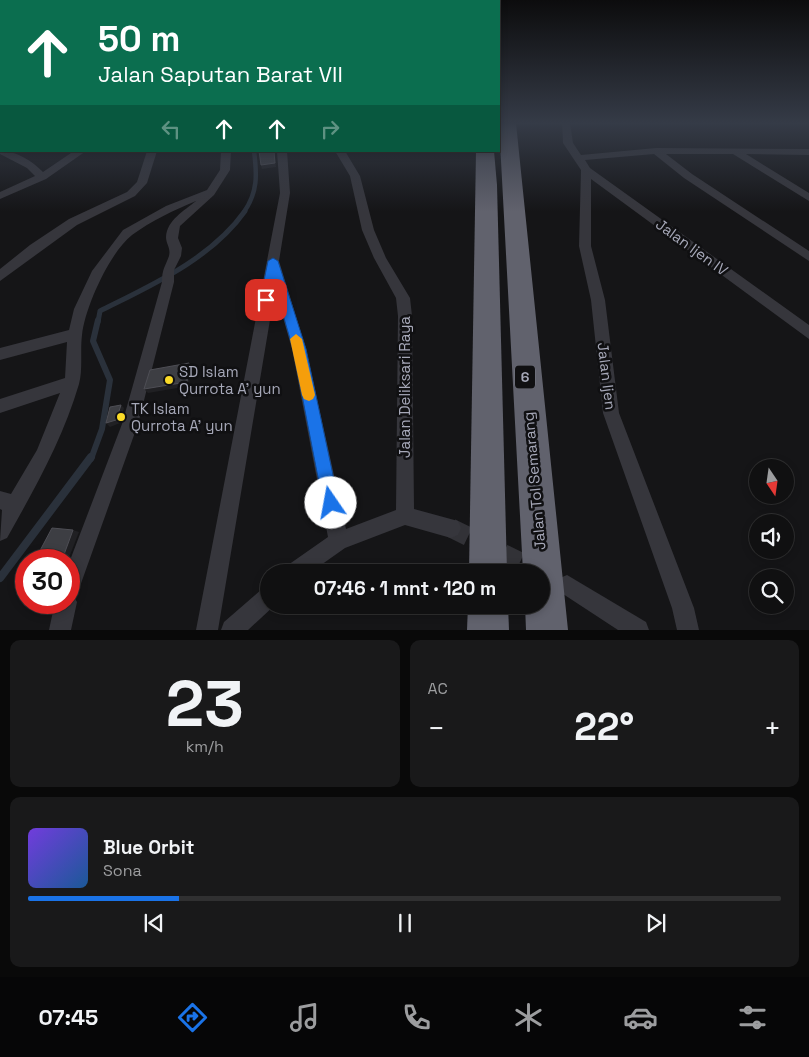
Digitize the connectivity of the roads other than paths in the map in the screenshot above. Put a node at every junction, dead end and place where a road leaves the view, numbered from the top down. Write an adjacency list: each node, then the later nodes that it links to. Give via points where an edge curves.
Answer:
1 (4, 152): 16 (street, via 31,166)
2 (79, 152): 16 (street)
3 (152, 152): 22 (street, via 142,183 131,194 73,222)
4 (226, 152): 17 (street, via 225,170)
5 (282, 152): 21 (street, via 285,193)
6 (341, 152): 29 (street, Jalan Deliksari Raya, via 355,176 368,230 403,298)
7 (485, 152): 35 (highway)
8 (509, 152): 44 (highway, Jalan Tol Semarang / 6)
9 (574, 152): 15 (street, Jalan Ijen)
10 (654, 152): 15 (street)
11 (656, 152): 20 (street)
12 (688, 152): 14 (street)
13 (780, 152): 14 (street)
14 (737, 153): 19 (street)
15 (582, 164): 23 (street, Jalan Ijen IV); 46 (street, Jalan Ijen, via 585,246 598,300 611,413 683,608)
16 (42, 177): 18 (street)
17 (210, 192): 24 (street, via 170,208 127,233 98,271 81,308); 33 (street, via 175,225 172,238 175,256 130,424)
18 (0, 196)
19 (809, 198)
20 (809, 257)
21 (273, 261): 32 (street, via 300,349); 41 (street)
22 (0, 276)
23 (809, 333)
24 (75, 334): 25 (street); 26 (street)
25 (0, 354)
26 (72, 382): 27 (street); 28 (street, via 44,455)
27 (0, 406)
28 (7, 502): 31 (street)
29 (405, 516): 30 (street); 32 (street)
30 (451, 528)
31 (0, 531)
32 (339, 541): 34 (street)
33 (80, 559)
34 (306, 564)
35 (488, 564)
36 (567, 585): 45 (street)
37 (260, 604): 42 (street)
38 (63, 614): 40 (street)
39 (488, 614): 43 (highway)
40 (60, 630)
41 (207, 630)
42 (232, 630)
43 (488, 630)
44 (547, 630)
45 (638, 630)
46 (688, 630)

